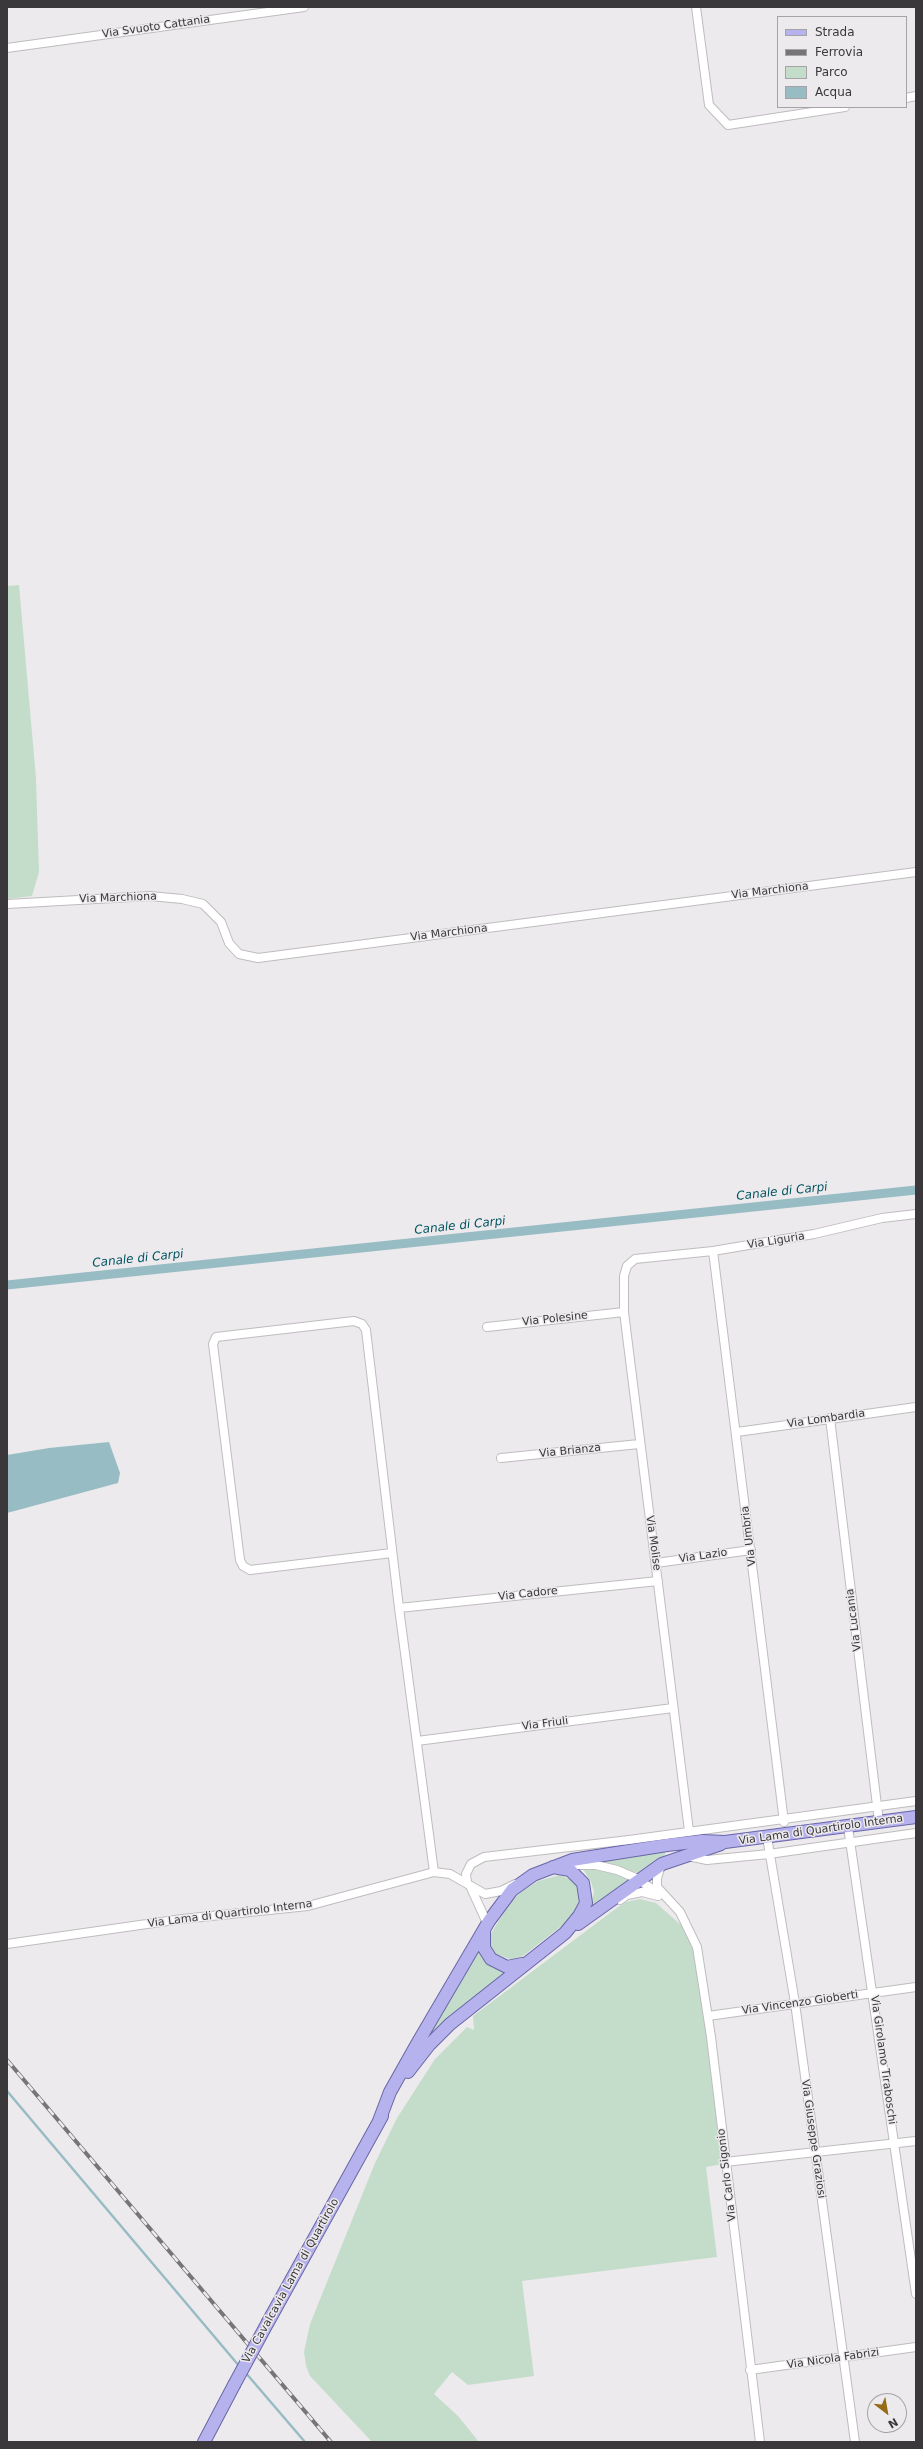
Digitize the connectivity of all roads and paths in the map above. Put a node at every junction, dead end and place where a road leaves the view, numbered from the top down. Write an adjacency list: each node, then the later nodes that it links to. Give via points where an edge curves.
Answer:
1 (304, 7): 3 (street, Via Svuoto Cattania)
2 (696, 7): 4 (street, via 709,105 728,125)
3 (7, 48)
4 (838, 108)
5 (916, 872): 6 (street, Via Marchiona, via 258,958 240,954 229,943 221,922 203,904 182,899 150,896)
6 (7, 904)
7 (916, 1214): 8 (street, Via Liguria, via 882,1218 814,1234)
8 (713, 1251): 9 (street, Via Liguria); 14 (street, Via Umbria)
9 (635, 1259): 10 (street, Via Molise, via 627,1266 624,1276)
10 (624, 1312): 11 (street, Via Polesine); 15 (street, Via Molise)
11 (487, 1327)
12 (916, 1407): 13 (street, Via Lombardia)
13 (830, 1418): 14 (street, Via Lombardia); 25 (street, Via Lucania)
14 (737, 1432): 17 (street, Via Umbria)
15 (639, 1444): 16 (street, Via Brianza); 19 (street, Via Molise)
16 (501, 1458)
17 (751, 1550): 19 (street, Via Lazio); 27 (street, Via Umbria)
18 (392, 1553): 18 (street, via 372,1375 366,1330 362,1324 354,1321 216,1337 213,1344 240,1560 243,1566 250,1570); 21 (street)
19 (656, 1562): 20 (street, Via Molise)
20 (658, 1581): 21 (street, Via Cadore); 22 (street, Via Molise)
21 (399, 1608): 23 (street)
22 (673, 1708): 23 (street, Via Friuli); 30 (street, Via Molise)
23 (417, 1740): 39 (street)
24 (916, 1801): 25 (street)
25 (877, 1806): 27 (street); 28 (street, Via Lucania)
26 (916, 1817): 28 (main road, Via Lama di Quartirolo Interna)
27 (784, 1820): 30 (street)
28 (879, 1822): 29 (main road, Via Lama di Quartirolo Interna)
29 (848, 1827): 32 (main road, Via Lama di Quartirolo Interna); 34 (street, Via Girolamo Tiraboschi)
30 (689, 1830): 42 (street, via 484,1857 472,1864 466,1874)
31 (916, 1833): 34 (street)
32 (766, 1837): 33 (main road, Via Lama di Quartirolo Interna); 35 (street, Via Giuseppe Graziosi)
33 (725, 1842): 36 (main road, Via Lama di Quartirolo Interna); 38 (main road, Via Lama di Quartirolo Interna, via 702,1841 667,1845 572,1860)
34 (851, 1843): 35 (street); 49 (street, Via Girolamo Tiraboschi)
35 (769, 1854): 36 (street, via 707,1860); 50 (street, Via Giuseppe Graziosi)
36 (683, 1855): 37 (main road, Via Lama di Quartirolo Interna)
37 (662, 1864): 40 (main road, Via Lama di Quartirolo Interna); 43 (street, via 656,1886)
38 (550, 1867): 40 (street, via 596,1865); 41 (main road, Via Cavalcavia Lama di Quartirolo); 45 (main road, Via Cavalcavia Lama di Quartirolo, via 570,1870 579,1878 585,1891 585,1906)
39 (434, 1872): 42 (street, Via Lama di Quartirolo Interna, via 450,1874); 46 (street, Via Lama di Quartirolo Interna, via 308,1906 182,1918)
40 (638, 1878): 43 (street); 45 (main road, Via Lama di Quartirolo Interna)
41 (526, 1879): 42 (street, Via Lama di Quartirolo Interna, via 491,1894 480,1892); 44 (main road, Via Cavalcavia Lama di Quartirolo, via 505,1898)
42 (468, 1884): 44 (street)
43 (669, 1902): 45 (street, via 648,1893 634,1893); 51 (street, Via Carlo Sigonio, via 680,1912 697,1947)
44 (487, 1925): 47 (main road, Via Cavalcavia Lama di Quartirolo, via 483,1944 486,1953 493,1960 510,1967); 52 (main road, Via Cavalcavia Lama di Quartirolo, via 390,2092)
45 (569, 1931): 47 (main road, Via Cavalcavia Lama di Quartirolo)
46 (7, 1944)
47 (530, 1959): 52 (main road, Via Cavalcavia Lama di Quartirolo, via 450,2024 429,2045 409,2071)
48 (916, 1987): 49 (street, Via Vincenzo Gioberti)
49 (873, 1992): 50 (street, Via Vincenzo Gioberti); 54 (street, Via Girolamo Tiraboschi)
50 (795, 2003): 51 (street, Via Vincenzo Gioberti); 55 (street, Via Giuseppe Graziosi)
51 (708, 2016): 56 (street, Via Carlo Sigonio)
52 (379, 2121): 61 (main road, Via Cavalcavia Lama di Quartirolo, bridge)
53 (916, 2141): 54 (street)
54 (895, 2143): 55 (street); 57 (street, Via Girolamo Tiraboschi)
55 (815, 2152): 56 (street); 59 (street, Via Giuseppe Graziosi)
56 (725, 2162): 60 (street, Via Carlo Sigonio)
57 (916, 2294)
58 (916, 2347): 59 (street, Via Nicola Fabrizi)
59 (843, 2357): 60 (street, Via Nicola Fabrizi); 63 (street, Via Giuseppe Graziosi)
60 (750, 2370): 62 (street, Via Carlo Sigonio)
61 (204, 2442)
62 (760, 2442)
63 (855, 2442)

